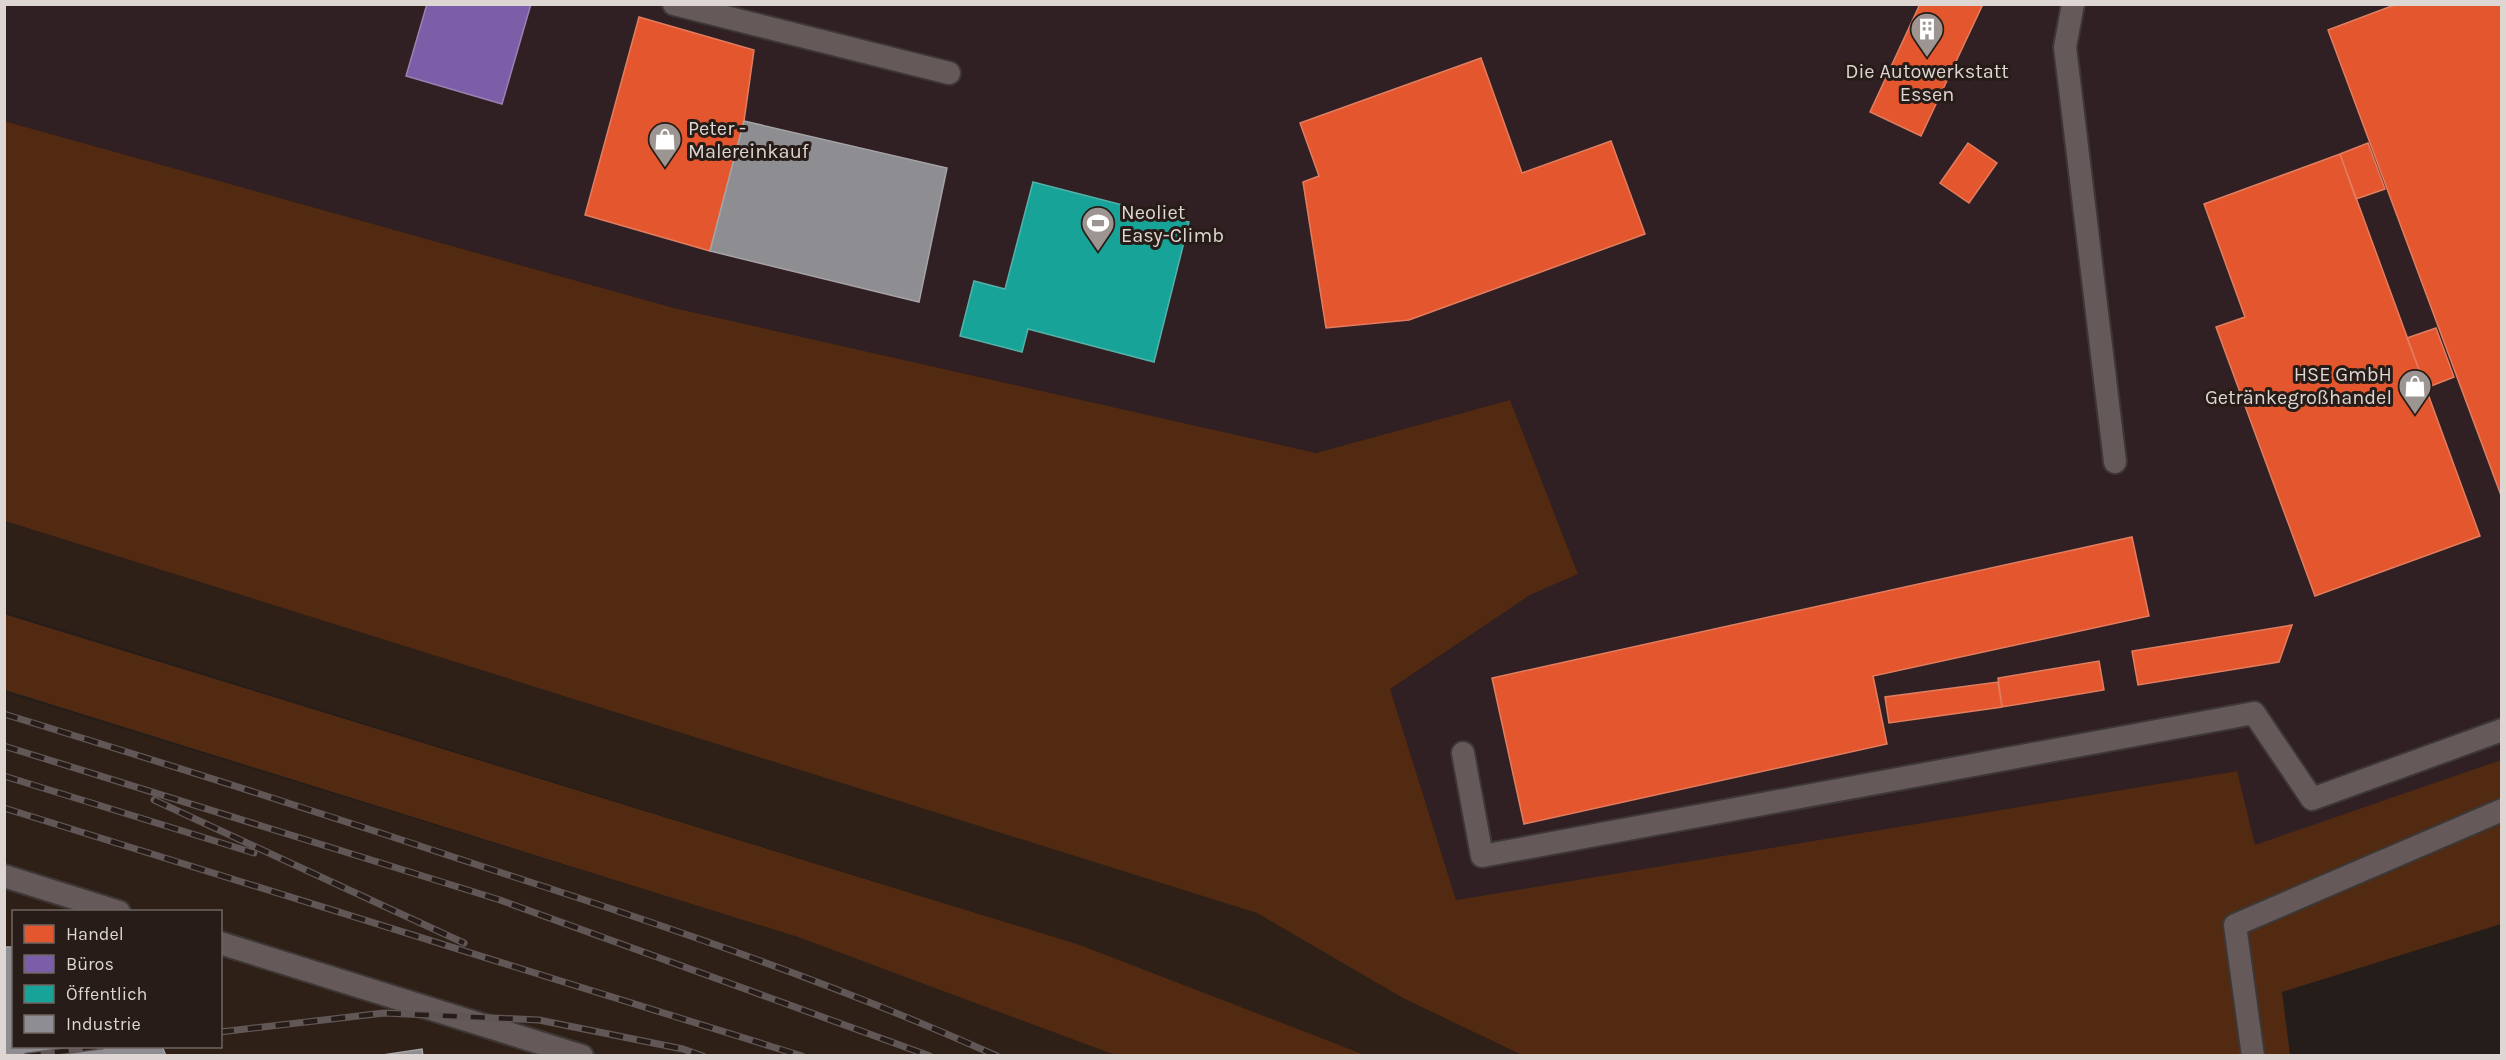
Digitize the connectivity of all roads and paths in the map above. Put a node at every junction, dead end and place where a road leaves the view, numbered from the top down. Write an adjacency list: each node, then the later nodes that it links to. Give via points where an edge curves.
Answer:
1 (674, 4): 3 (lane)
2 (2073, 4): 5 (lane, via 2065,47)
3 (742, 13): 4 (lane)
4 (949, 73)
5 (2115, 462)
6 (2502, 730): 7 (lane, via 2312,799 2254,713 1482,856)
7 (1463, 753)
8 (2502, 810): 13 (lane, via 2235,925)
9 (4, 876): 10 (lane)
10 (113, 910)
11 (222, 944): 12 (lane)
12 (582, 1056)
13 (2253, 1056)

